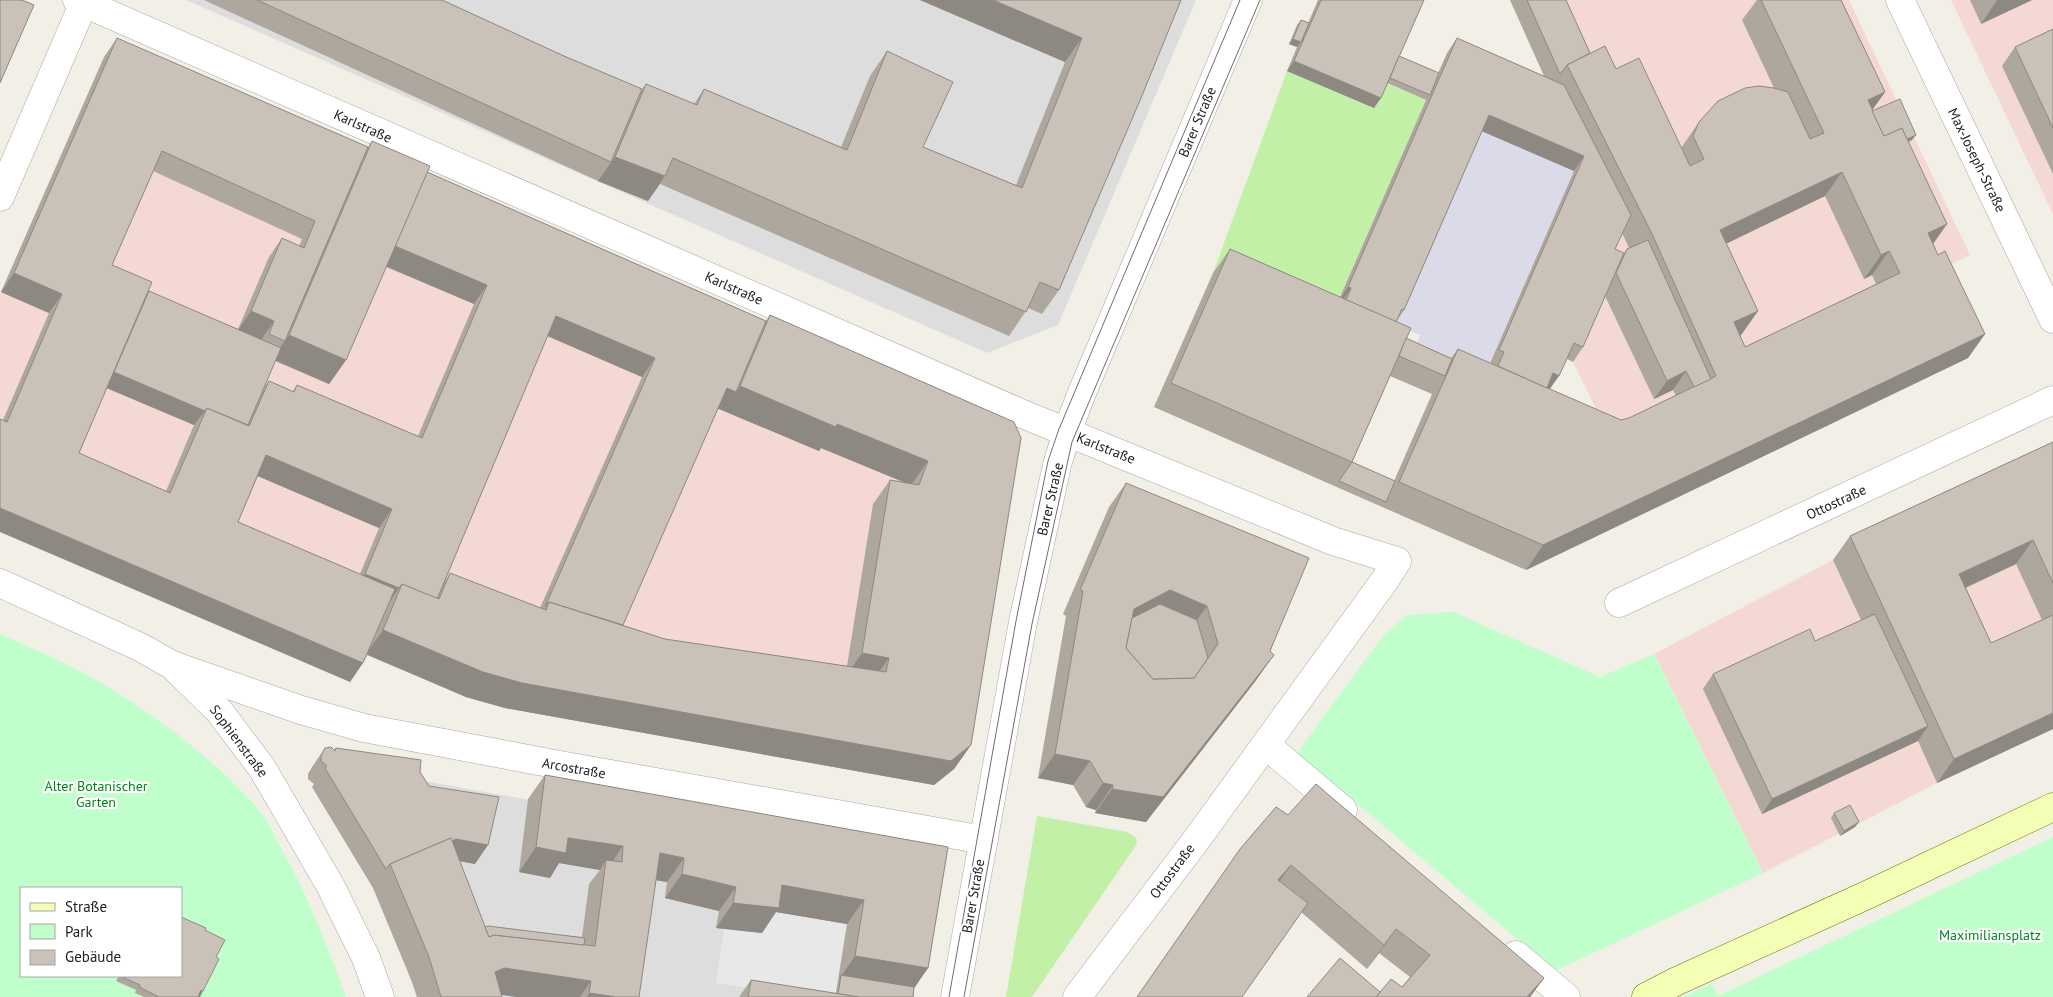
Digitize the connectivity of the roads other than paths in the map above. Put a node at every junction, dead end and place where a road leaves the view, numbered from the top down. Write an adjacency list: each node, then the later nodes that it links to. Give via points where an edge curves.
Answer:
1 (1248, 0): 7 (street, Barer Straße)
2 (1900, 0): 5 (street, Max-Joseph-Straße)
3 (82, 1): 4 (street); 7 (street, Karlstraße)
4 (0, 197)
5 (2053, 319)
6 (2053, 400): 10 (street, Ottostraße)
7 (1066, 432): 8 (street, Karlstraße, via 1333,541); 15 (street, Barer Straße, via 1023,622)
8 (1397, 562): 12 (street, Ottostraße)
9 (0, 583): 11 (street, Sophienstraße)
10 (1619, 603)
11 (172, 664): 15 (street, Arcostraße, via 301,710 364,728); 17 (street, Sophienstraße, via 218,710 262,768 330,885 366,958)
12 (1266, 744): 14 (street); 19 (street, Ottostraße)
13 (2053, 807): 21 (main road)
14 (1364, 828)
15 (984, 840): 18 (street, Barer Straße)
16 (1497, 939): 20 (street)
17 (380, 997)
18 (955, 997)
19 (1077, 997)
20 (1566, 997)
21 (1646, 997)

